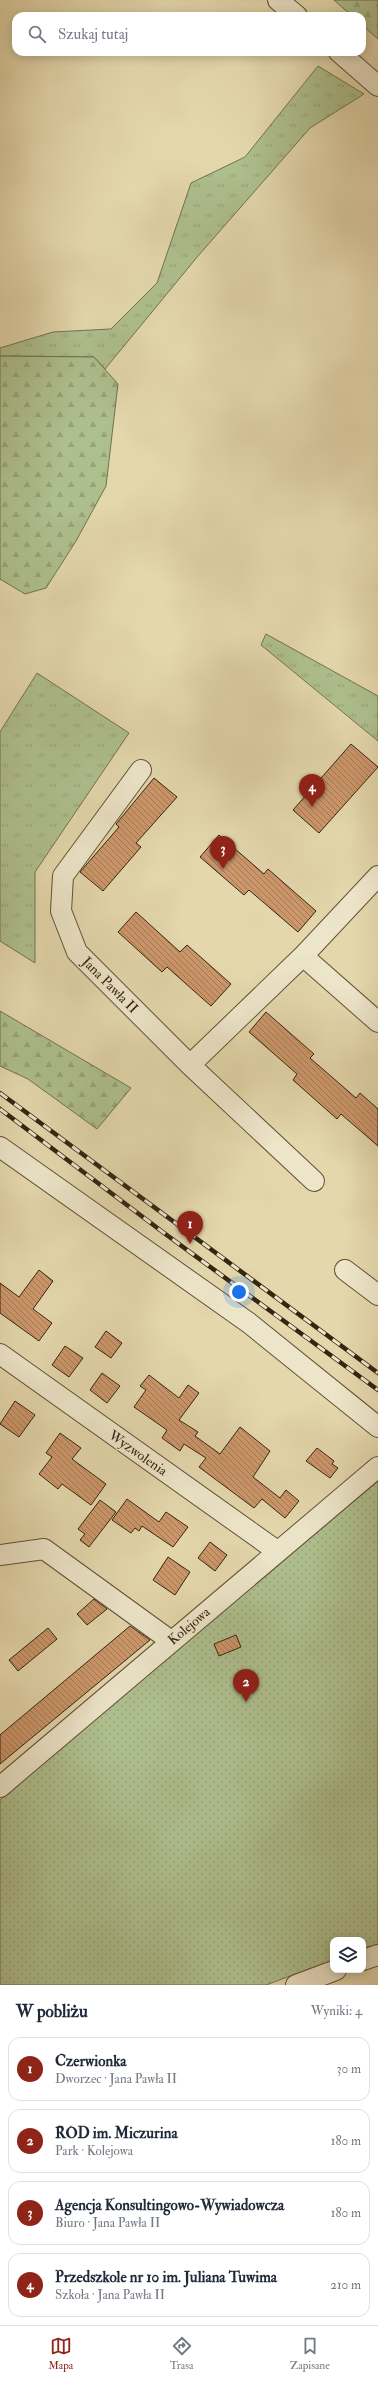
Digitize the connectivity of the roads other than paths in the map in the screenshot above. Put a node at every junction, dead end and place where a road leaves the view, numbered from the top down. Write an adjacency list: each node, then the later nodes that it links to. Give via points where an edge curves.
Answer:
1 (278, 0): 2 (street)
2 (292, 12)
3 (344, 56): 4 (street)
4 (378, 86)
5 (141, 770): 9 (street, Jana Pawła II, via 62,876 61,911 77,952)
6 (378, 876): 7 (street)
7 (303, 956): 8 (street); 9 (street)
8 (378, 1022)
9 (190, 1065): 11 (street, Jana Pawła II)
10 (0, 1147): 15 (street, via 249,1323)
11 (314, 1181)
12 (345, 1270): 13 (street)
13 (378, 1295)
14 (0, 1354): 17 (street, Wyzwolenia)
15 (378, 1427)
16 (378, 1467): 17 (street, Kolejowa)
17 (277, 1551): 19 (street, Kolejowa)
18 (0, 1555): 19 (street, via 44,1548)
19 (171, 1641): 20 (street, Kolejowa)
20 (0, 1787)
21 (378, 1955): 22 (street)
22 (366, 1959)
23 (330, 1972): 24 (street)
24 (296, 1985)

